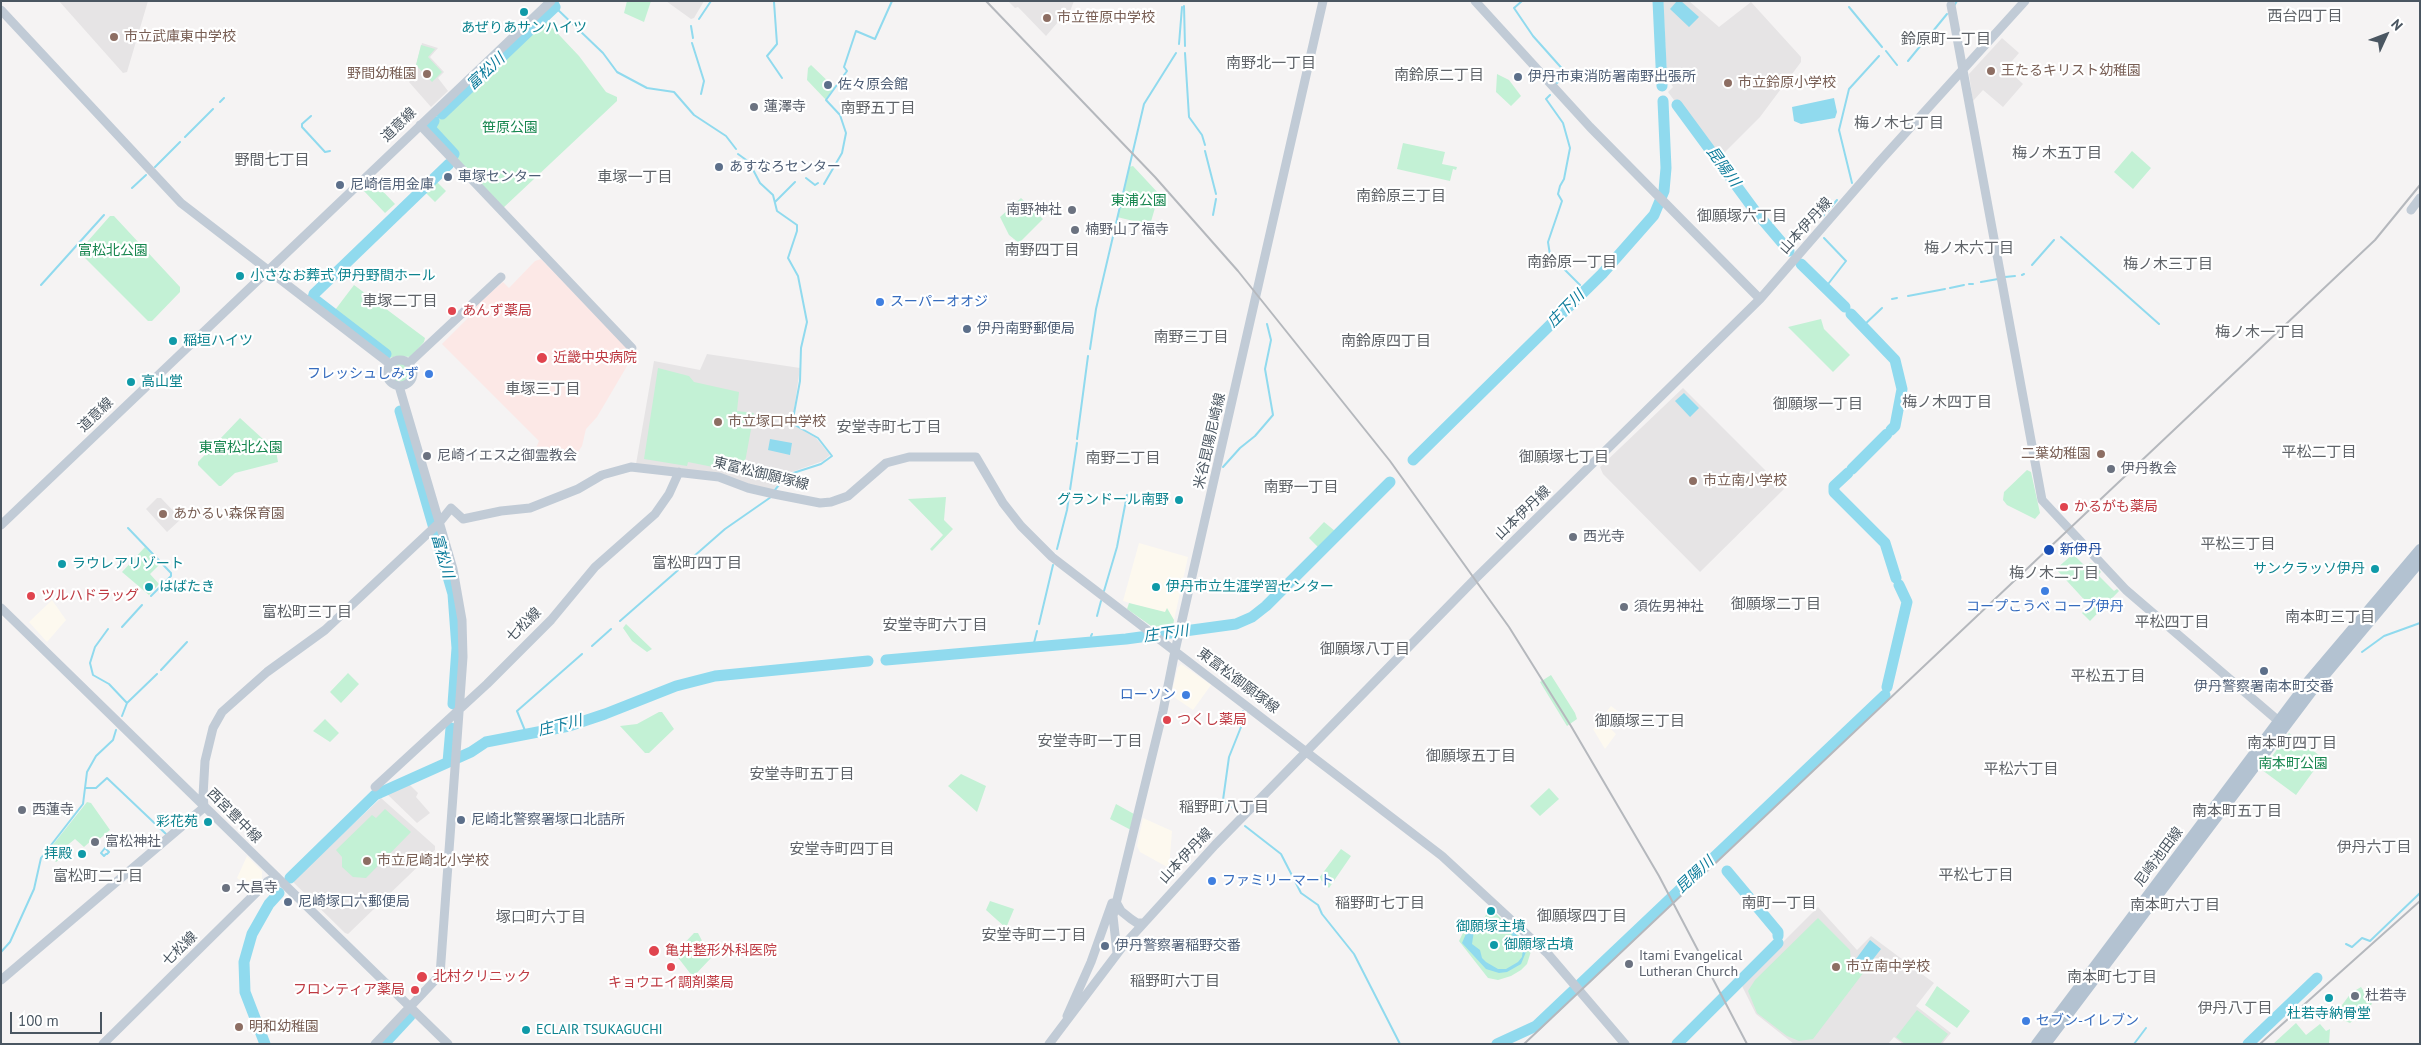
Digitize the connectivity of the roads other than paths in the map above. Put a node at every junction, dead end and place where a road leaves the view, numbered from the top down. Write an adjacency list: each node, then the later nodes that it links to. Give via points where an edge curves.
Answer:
1 (1323, 1): 24 (main road, 米谷昆陽尼崎線)
2 (1475, 1): 13 (main road, via 1590,127)
3 (2025, 1): 7 (main road, 山本伊丹線)
4 (550, 3): 8 (main road, 道意線)
5 (1951, 4): 7 (main road)
6 (1, 10): 11 (main road, via 181,203)
7 (1962, 70): 13 (main road, 山本伊丹線); 26 (main road, via 2042,500 2126,590)
8 (420, 125): 11 (main road, 道意線); 14 (main road)
9 (2420, 198): 10 (main road)
10 (2411, 210)
11 (267, 270): 16 (main road); 20 (main road, 道意線)
12 (501, 277): 15 (main road)
13 (1760, 299): 27 (main road, 山本伊丹線)
14 (632, 348)
15 (409, 363): 16 (main road, via 399,359); 17 (main road, via 412,379)
16 (390, 364): 17 (main road, via 388,378)
17 (399, 386): 19 (main road)
18 (679, 472): 19 (main road, 東富松御願塚線, via 631,466 602,475 578,490 530,508 501,510 463,519 451,508); 24 (main road, 東富松御願塚線, via 718,477 748,488 820,503 848,496 886,463 909,457 976,457 1002,504 1037,543); 25 (main road, 七松線, via 655,514 595,567 551,620)
19 (439, 523): 25 (main road, via 453,569 462,620 463,657); 29 (main road, 東富松御願塚線, via 325,630 268,672 222,712 213,728 205,761)
20 (1, 525)
21 (2420, 549): 26 (main road, 尼崎池田線, via 2341,641)
22 (2420, 562): 26 (main road, 尼崎池田線)
23 (1, 608): 29 (main road, 西宮豊中線)
24 (1175, 651): 27 (main road, 東富松御願塚線); 31 (main road, 米谷昆陽尼崎線)
25 (458, 710): 28 (main road, 七松線); 36 (main road, via 440,975)
26 (2281, 723): 43 (main road, 尼崎池田線); 44 (main road, 尼崎池田線)
27 (1306, 751): 33 (main road, 山本伊丹線); 42 (main road, 東富松御願塚線, via 1442,856 1548,954)
28 (375, 787)
29 (204, 806): 30 (main road, 西宮豊中線); 35 (main road)
30 (277, 877): 36 (main road, 西宮豊中線); 38 (main road, 七松線, via 268,881)
31 (1120, 887): 32 (main road, 米谷昆陽尼崎線); 37 (main road, 米谷昆陽尼崎線)
32 (1116, 901): 33 (main road, via 1120,911 1131,920); 34 (main road, 米谷昆陽尼崎線, via 1113,916)
33 (1143, 923): 34 (main road, 山本伊丹線)
34 (1117, 953): 37 (main road, 米谷昆陽尼崎線)
35 (1, 980)
36 (411, 1006): 39 (main road); 40 (main road, 西宮豊中線)
37 (1064, 1024): 41 (main road, 米谷昆陽尼崎線)
38 (103, 1044)
39 (375, 1044)
40 (448, 1044)
41 (1049, 1044)
42 (1625, 1044)
43 (2036, 1044)
44 (2046, 1044)

